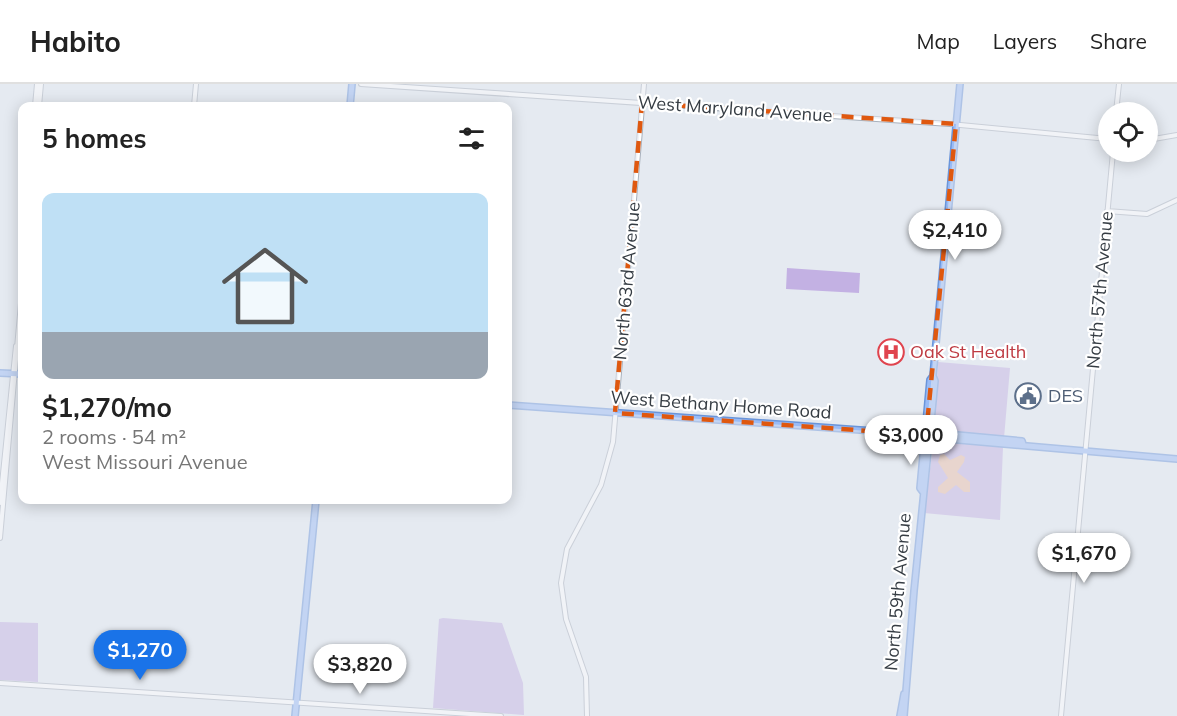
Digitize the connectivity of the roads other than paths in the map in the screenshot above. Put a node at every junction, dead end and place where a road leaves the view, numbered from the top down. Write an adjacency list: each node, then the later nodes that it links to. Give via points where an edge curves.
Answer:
1 (39, 84): 8 (street)
2 (196, 84): 9 (street)
3 (352, 84): 10 (main road)
4 (361, 84): 12 (street, West Maryland Avenue)
5 (644, 84): 12 (street, North 63rd Avenue)
6 (960, 84): 13 (main road, North 59th Avenue)
7 (1119, 84): 11 (street)
8 (37, 102)
9 (194, 102)
10 (350, 102)
11 (1117, 102)
12 (642, 103): 13 (street, West Maryland Avenue); 25 (street, North 63rd Avenue)
13 (956, 124): 15 (street, West Maryland Avenue); 26 (main road, North 59th Avenue, via 930,380)
14 (1177, 135): 16 (street)
15 (1098, 138)
16 (1158, 138)
17 (1112, 162): 19 (street, North 57th Avenue)
18 (1177, 200): 19 (street, via 1147,214)
19 (1107, 211): 28 (street, North 57th Avenue)
20 (18, 340): 22 (street)
21 (0, 373): 22 (main road)
22 (13, 373): 23 (main road); 30 (street); 32 (street)
23 (18, 374)
24 (512, 405): 25 (main road, West Bethany Home Road)
25 (615, 413): 26 (main road, West Bethany Home Road); 38 (street, North 63rd Avenue, via 605,474 572,535 561,583 564,612 586,677)
26 (930, 435): 27 (main road, West Bethany Home Road); 27 (main road, West Bethany Home Road); 39 (main road, North 59th Avenue, via 920,488 923,492)
27 (1007, 442): 28 (main road, West Bethany Home Road)
28 (1085, 450): 29 (main road, West Bethany Home Road); 40 (street, North 57th Avenue)
29 (1177, 459)
30 (0, 503)
31 (316, 504): 35 (main road)
32 (1, 511): 33 (street)
33 (0, 538)
34 (0, 683): 35 (street)
35 (297, 702): 36 (main road); 37 (street)
36 (296, 716)
37 (501, 716)
38 (587, 716)
39 (902, 716)
40 (1061, 716)

